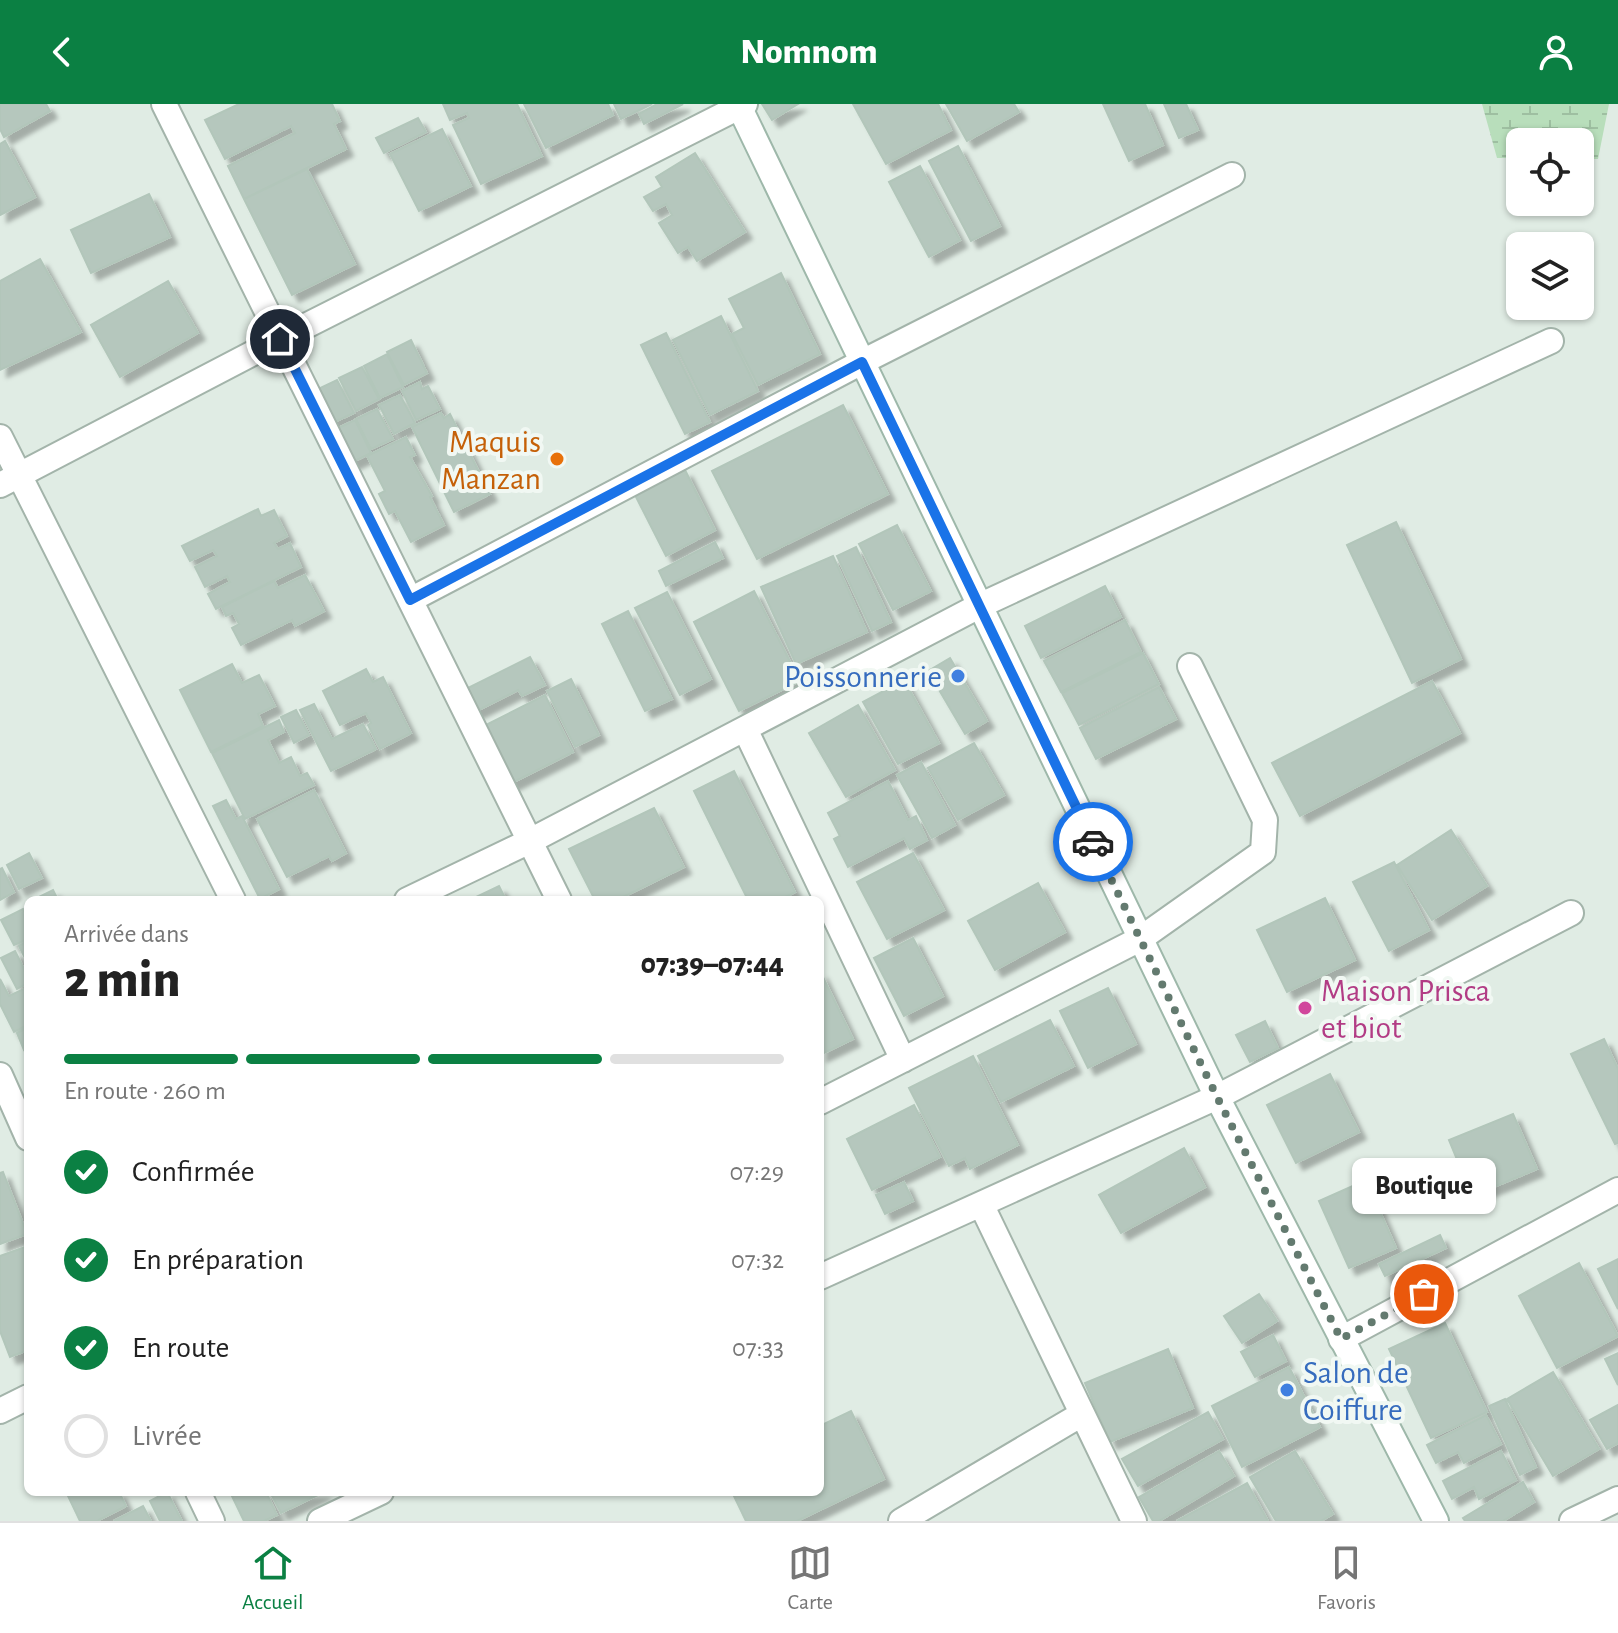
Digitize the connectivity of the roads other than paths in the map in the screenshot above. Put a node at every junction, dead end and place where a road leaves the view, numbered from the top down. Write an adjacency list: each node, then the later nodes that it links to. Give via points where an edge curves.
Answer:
1 (741, 105): 4 (street); 6 (street)
2 (170, 106): 4 (street)
3 (1232, 175): 6 (street)
4 (280, 339): 8 (street); 9 (street)
5 (1551, 341): 10 (street)
6 (862, 362): 9 (street); 10 (street)
7 (0, 437): 8 (street)
8 (10, 480): 14 (street)
9 (410, 600): 13 (street)
10 (979, 606): 12 (street); 18 (street)
11 (1190, 666): 18 (street, via 1265,820 1263,852)
12 (745, 729): 13 (street); 19 (street)
13 (530, 841): 15 (street); 16 (street)
14 (231, 896)
15 (415, 896)
16 (557, 896)
17 (1571, 913): 21 (street)
18 (1140, 939): 19 (street); 21 (street)
19 (903, 1060): 22 (street)
20 (9, 1086): 23 (street)
21 (1217, 1097): 25 (street); 27 (street)
22 (824, 1100)
23 (24, 1127)
24 (1618, 1190): 27 (street)
25 (981, 1204): 26 (street); 30 (street)
26 (824, 1275)
27 (1341, 1339): 38 (street)
28 (24, 1399): 29 (street)
29 (0, 1411)
30 (1082, 1414): 36 (street); 37 (street)
31 (200, 1496): 34 (street)
32 (373, 1496): 35 (street)
33 (1618, 1499): 39 (street)
34 (212, 1521)
35 (320, 1521)
36 (901, 1521)
37 (1134, 1521)
38 (1436, 1521)
39 (1572, 1521)

